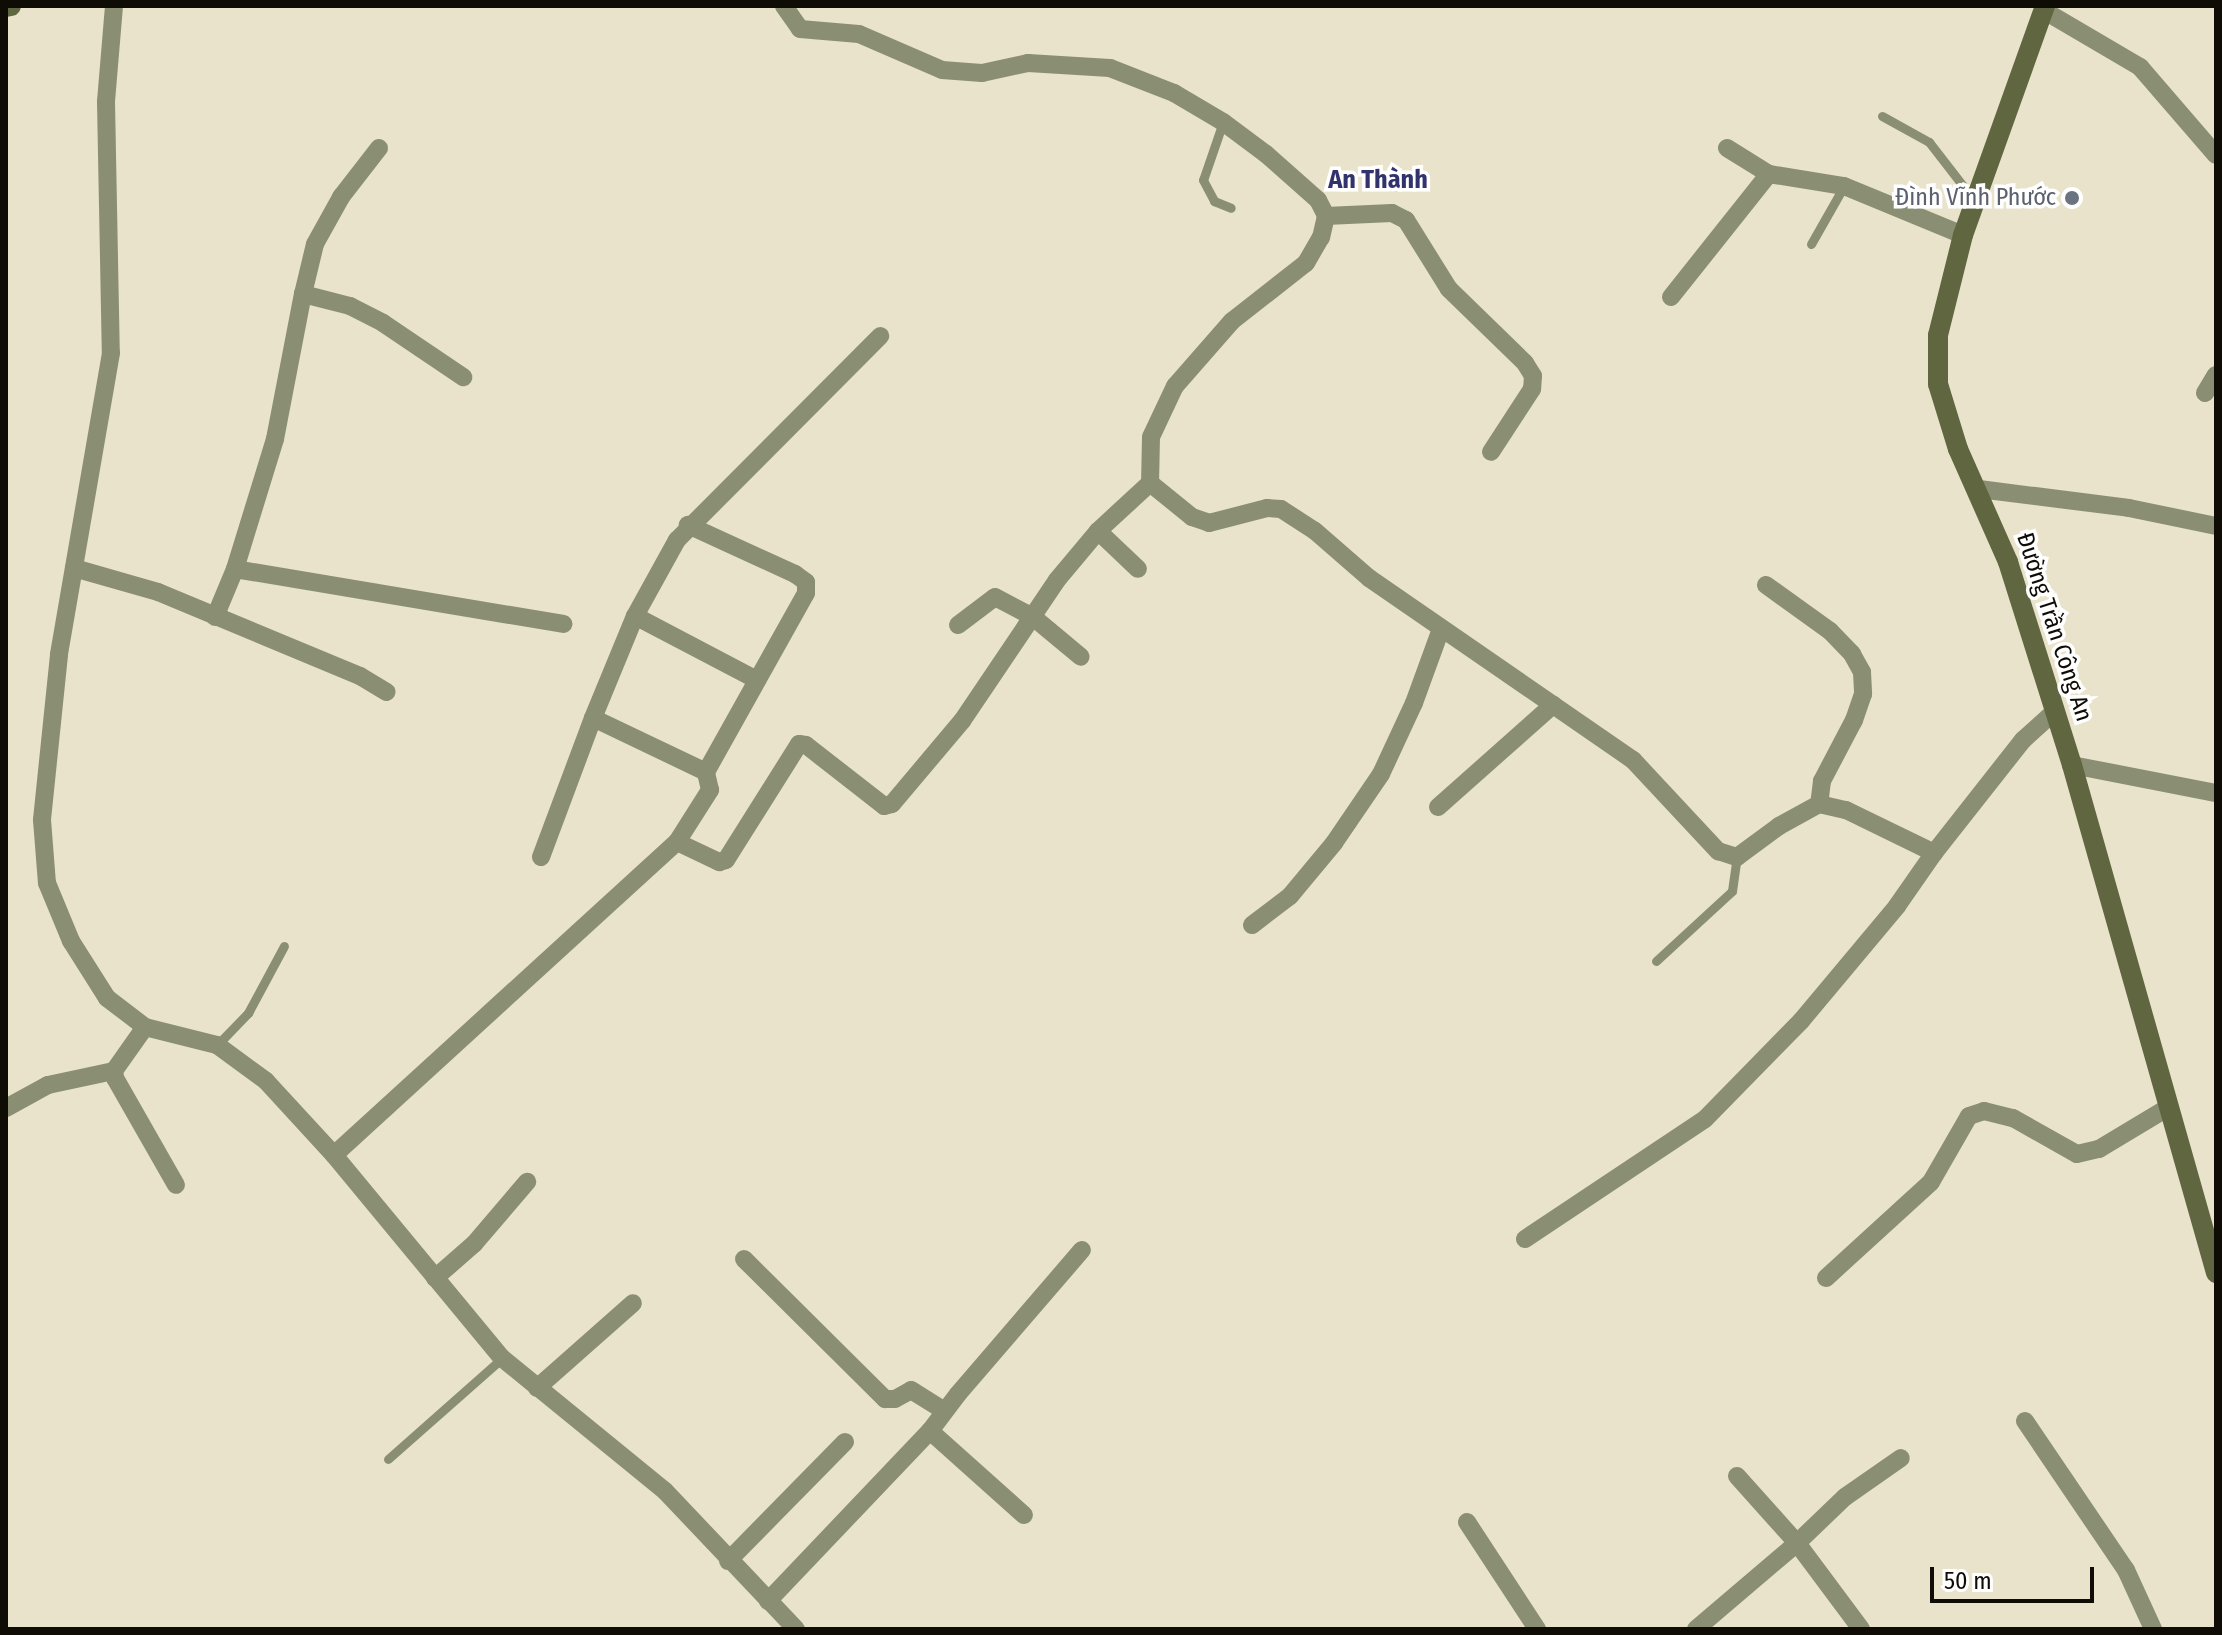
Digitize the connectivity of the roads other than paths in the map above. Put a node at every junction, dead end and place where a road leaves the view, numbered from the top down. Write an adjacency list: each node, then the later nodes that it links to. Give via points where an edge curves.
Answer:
1 (114, 6): 28 (street, via 106,102 111,353)
2 (784, 6): 5 (street, via 800,29 859,34 942,70 982,73 1028,63 1110,68 1174,93)
3 (2039, 7): 8 (street, via 2140,67); 11 (street, Đường Trần Công An)
4 (1882, 116): 11 (lane, via 1929,142)
5 (1223, 122): 12 (lane, via 1203,180 1214,201); 13 (street, via 1318,200)
6 (379, 148): 16 (street, via 341,197 315,244)
7 (1727, 148): 9 (street)
8 (2216, 155)
9 (1769, 174): 10 (street); 17 (street)
10 (1844, 186): 14 (street); 15 (lane)
11 (1976, 203): 14 (street, Đường Trần Công An)
12 (1231, 208)
13 (1326, 216): 22 (street, via 1392,213 1406,220 1449,289 1525,363 1533,376 1532,389); 23 (street, via 1306,263 1232,321 1175,386 1151,437)
14 (1963, 235): 24 (street, Đường Trần Công An, via 1938,335 1938,384 1958,449)
15 (1811, 244)
16 (303, 294): 20 (street, via 350,306); 29 (street, via 275,439)
17 (1671, 297)
18 (880, 336): 25 (street)
19 (2216, 375): 21 (street)
20 (463, 377)
21 (2205, 393)
22 (1491, 452)
23 (1150, 483): 27 (street); 37 (street, via 1192,517 1209,523 1281,509)
24 (1979, 489): 26 (street, via 2129,508); 42 (street, Đường Trần Công An, via 2008,562)
25 (688, 525): 32 (street); 39 (street, via 806,582 806,593)
26 (2216, 526)
27 (1098, 531): 30 (street); 34 (street)
28 (74, 568): 33 (street, via 158,592); 56 (street, via 42,820 47,883 71,941 107,998)
29 (235, 569): 33 (street); 35 (street)
30 (1138, 569)
31 (1766, 585): 47 (street, via 1830,631 1862,672 1863,694 1822,781)
32 (635, 616): 39 (street); 43 (street)
33 (215, 617): 40 (street)
34 (1033, 617): 36 (street, via 995,597); 38 (street); 49 (street, via 962,721 888,807 799,744 726,860 719,862)
35 (563, 624)
36 (958, 625)
37 (1441, 629): 41 (street); 53 (street, via 1381,774 1290,896)
38 (1081, 657)
39 (757, 680): 45 (street)
40 (387, 692)
41 (1553, 705): 48 (street); 52 (street, via 1633,760 1718,851)
42 (2054, 712): 44 (street, Đường Trần Công An); 50 (street, via 2023,740)
43 (593, 718): 45 (street); 51 (street)
44 (2072, 765): 46 (street); 59 (street, Đường Trần Công An)
45 (706, 772): 49 (street, via 710,790)
46 (2216, 793)
47 (1819, 804): 50 (street, via 1846,810); 52 (street)
48 (1438, 807)
49 (677, 842): 61 (street)
50 (1934, 853): 64 (street, via 1801,1021 1705,1119)
51 (541, 857)
52 (1737, 857): 55 (lane, via 1732,891)
53 (1252, 925)
54 (284, 946): 57 (lane, via 248,1013)
55 (1656, 961)
56 (145, 1027): 57 (street); 58 (street)
57 (217, 1045): 61 (street, via 266,1081)
58 (114, 1071): 60 (street, via 48,1085); 63 (street)
59 (2169, 1107): 67 (street, Đường Trần Công An); 69 (street, via 2099,1149 2077,1154 2013,1118 1984,1111 1969,1116 1931,1182)
60 (6, 1108)
61 (334, 1155): 68 (street)
62 (527, 1182): 68 (street, via 474,1244)
63 (176, 1185)
64 (1525, 1239)
65 (1082, 1250): 73 (street)
66 (744, 1259): 73 (street, via 885,1399 911,1390)
67 (2216, 1273)
68 (435, 1278): 71 (street)
69 (1826, 1278)
70 (633, 1303): 72 (street)
71 (502, 1358): 72 (street); 78 (lane)
72 (537, 1388): 83 (street, via 665,1491)
73 (944, 1411): 75 (street)
74 (2025, 1421): 89 (street, via 2126,1570)
75 (930, 1431): 80 (street); 84 (street)
76 (845, 1442): 83 (street)
77 (1901, 1458): 82 (street, via 1845,1497)
78 (388, 1459)
79 (1737, 1476): 82 (street)
80 (1024, 1515)
81 (1467, 1522): 86 (street)
82 (1797, 1543): 87 (street); 88 (street)
83 (728, 1561): 84 (street)
84 (768, 1601): 85 (street)
85 (785, 1626)
86 (1537, 1629)
87 (1696, 1629)
88 (1861, 1629)
89 (2153, 1629)

